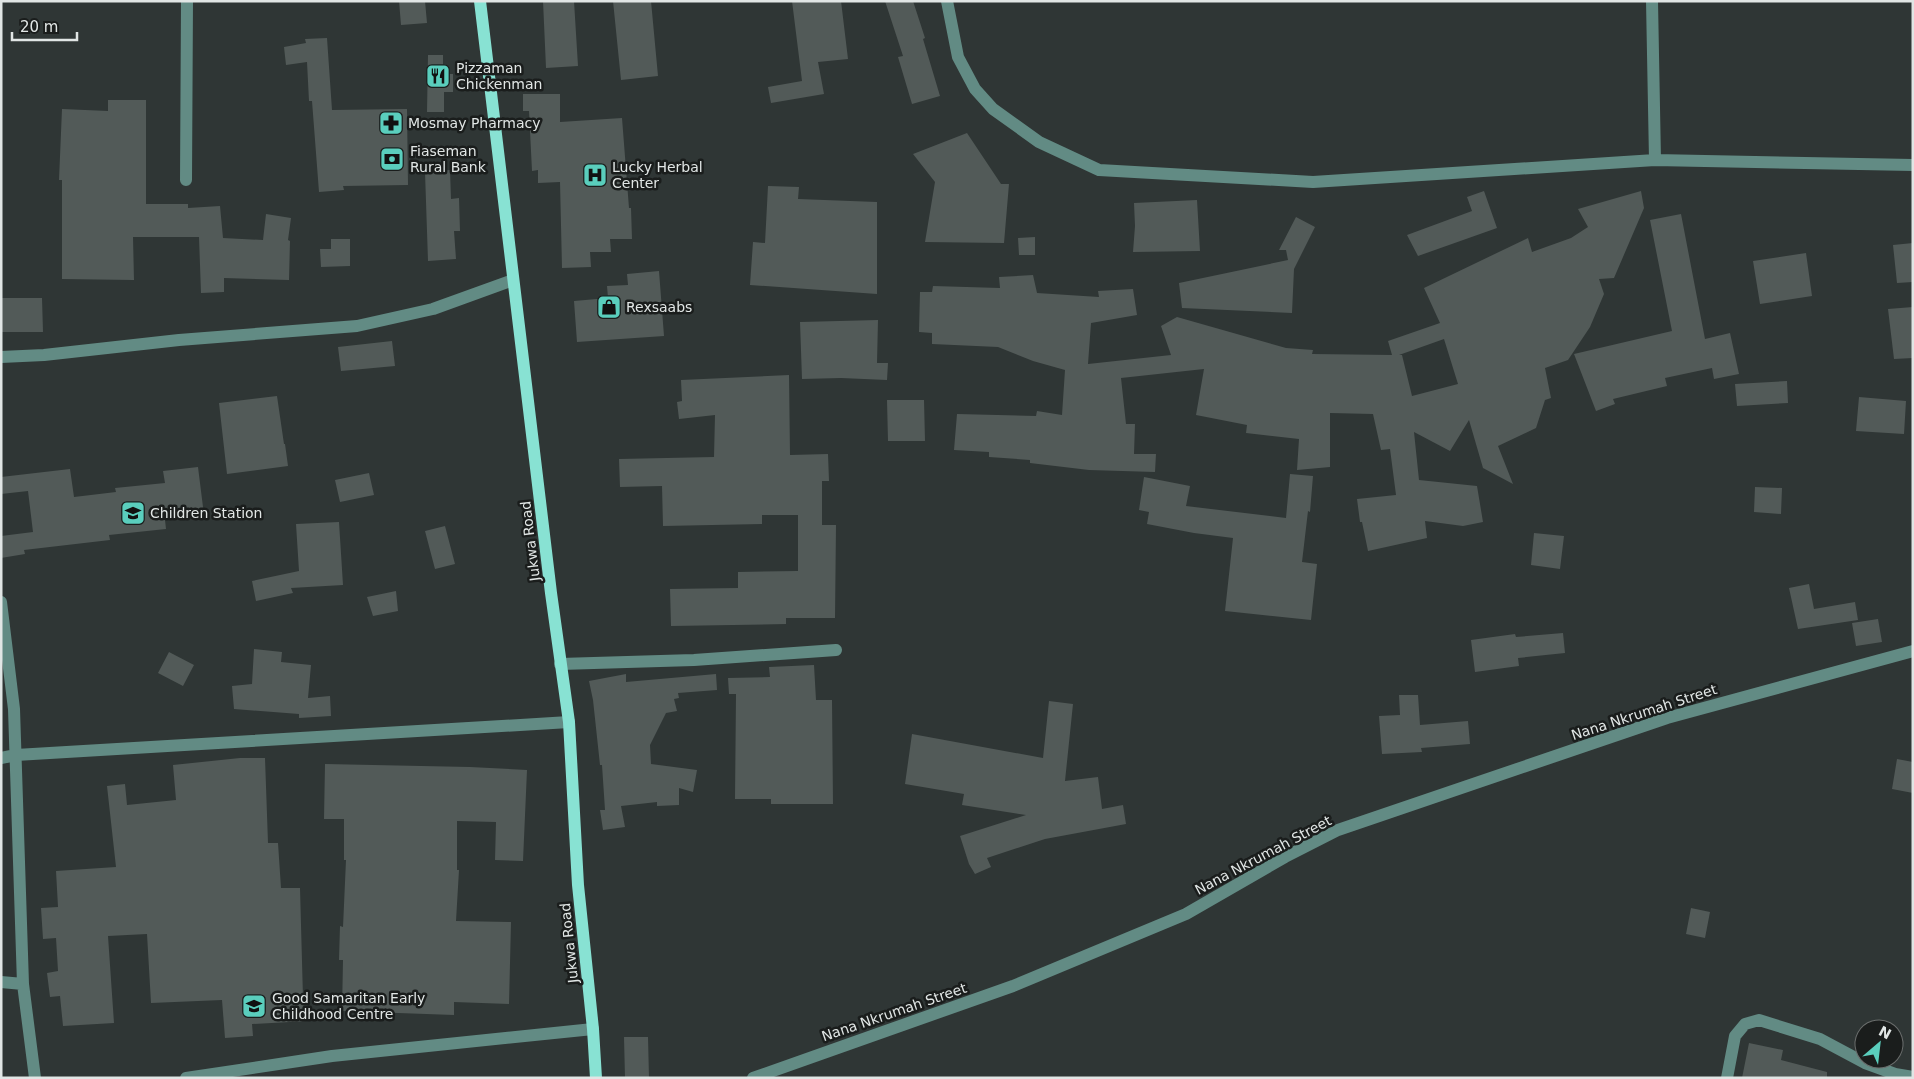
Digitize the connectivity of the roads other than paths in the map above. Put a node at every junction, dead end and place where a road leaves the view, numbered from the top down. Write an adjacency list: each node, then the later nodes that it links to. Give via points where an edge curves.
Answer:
1 (187, 1): 7 (street)
2 (480, 1): 8 (main road, Jukwa Road)
3 (947, 1): 5 (street, via 958,57 975,89 993,109 1040,142 1098,170 1313,182)
4 (1652, 1): 5 (street)
5 (1655, 160): 6 (street)
6 (1913, 165)
7 (186, 180)
8 (513, 280): 9 (street, via 433,309 358,326); 13 (main road, Jukwa Road)
9 (1, 357)
10 (1, 602): 15 (street, via 14,708)
11 (836, 650): 13 (street, via 694,660)
12 (1913, 651): 25 (street, Nana Nkrumah Street, via 1667,718 1338,830 1186,914 1013,986)
13 (560, 664): 14 (main road, Jukwa Road)
14 (569, 722): 15 (street); 19 (main road, Jukwa Road, via 578,886)
15 (16, 755): 16 (street); 18 (street)
16 (1, 758)
17 (1, 982): 18 (street)
18 (22, 984): 22 (street)
19 (593, 1029): 20 (street, via 412,1047); 24 (main road, Jukwa Road)
20 (263, 1072): 23 (street)
21 (1913, 1077): 26 (street, via 1865,1063 1820,1039 1759,1020 1745,1024 1735,1036)
22 (35, 1078)
23 (186, 1078)
24 (596, 1078)
25 (753, 1078)
26 (1727, 1078)

